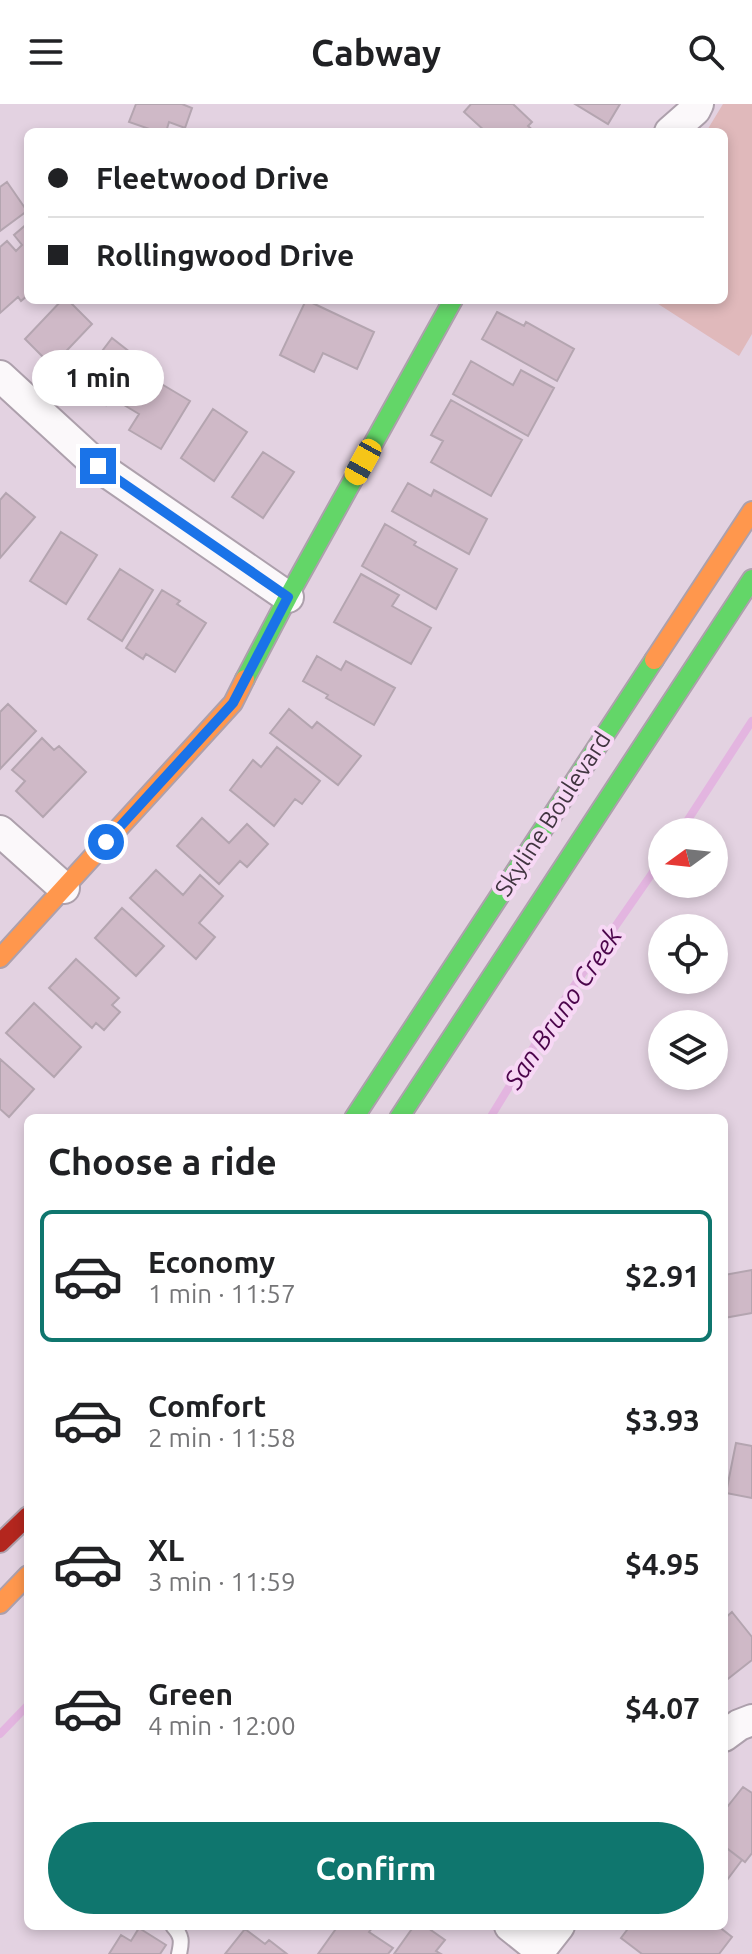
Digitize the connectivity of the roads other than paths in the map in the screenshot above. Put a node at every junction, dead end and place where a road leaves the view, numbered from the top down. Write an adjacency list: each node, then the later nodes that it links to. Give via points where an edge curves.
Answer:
1 (698, 104): 2 (street)
2 (675, 128)
3 (451, 304): 7 (main road)
4 (0, 376): 7 (street, via 98,466)
5 (752, 511): 11 (main road, Skyline Boulevard)
6 (752, 579): 12 (main road, Skyline Boulevard)
7 (288, 597): 9 (main road, via 233,703)
8 (0, 831): 9 (street)
9 (64, 888): 10 (main road)
10 (0, 958)
11 (357, 1114)
12 (402, 1114)
13 (24, 1520): 14 (main road)
14 (0, 1543)
15 (24, 1579): 16 (main road)
16 (0, 1604)
17 (752, 1720): 18 (street)
18 (728, 1733)
19 (176, 1930): 22 (lane, via 182,1941)
20 (518, 1930): 21 (street)
21 (545, 1943)
22 (179, 1954)

